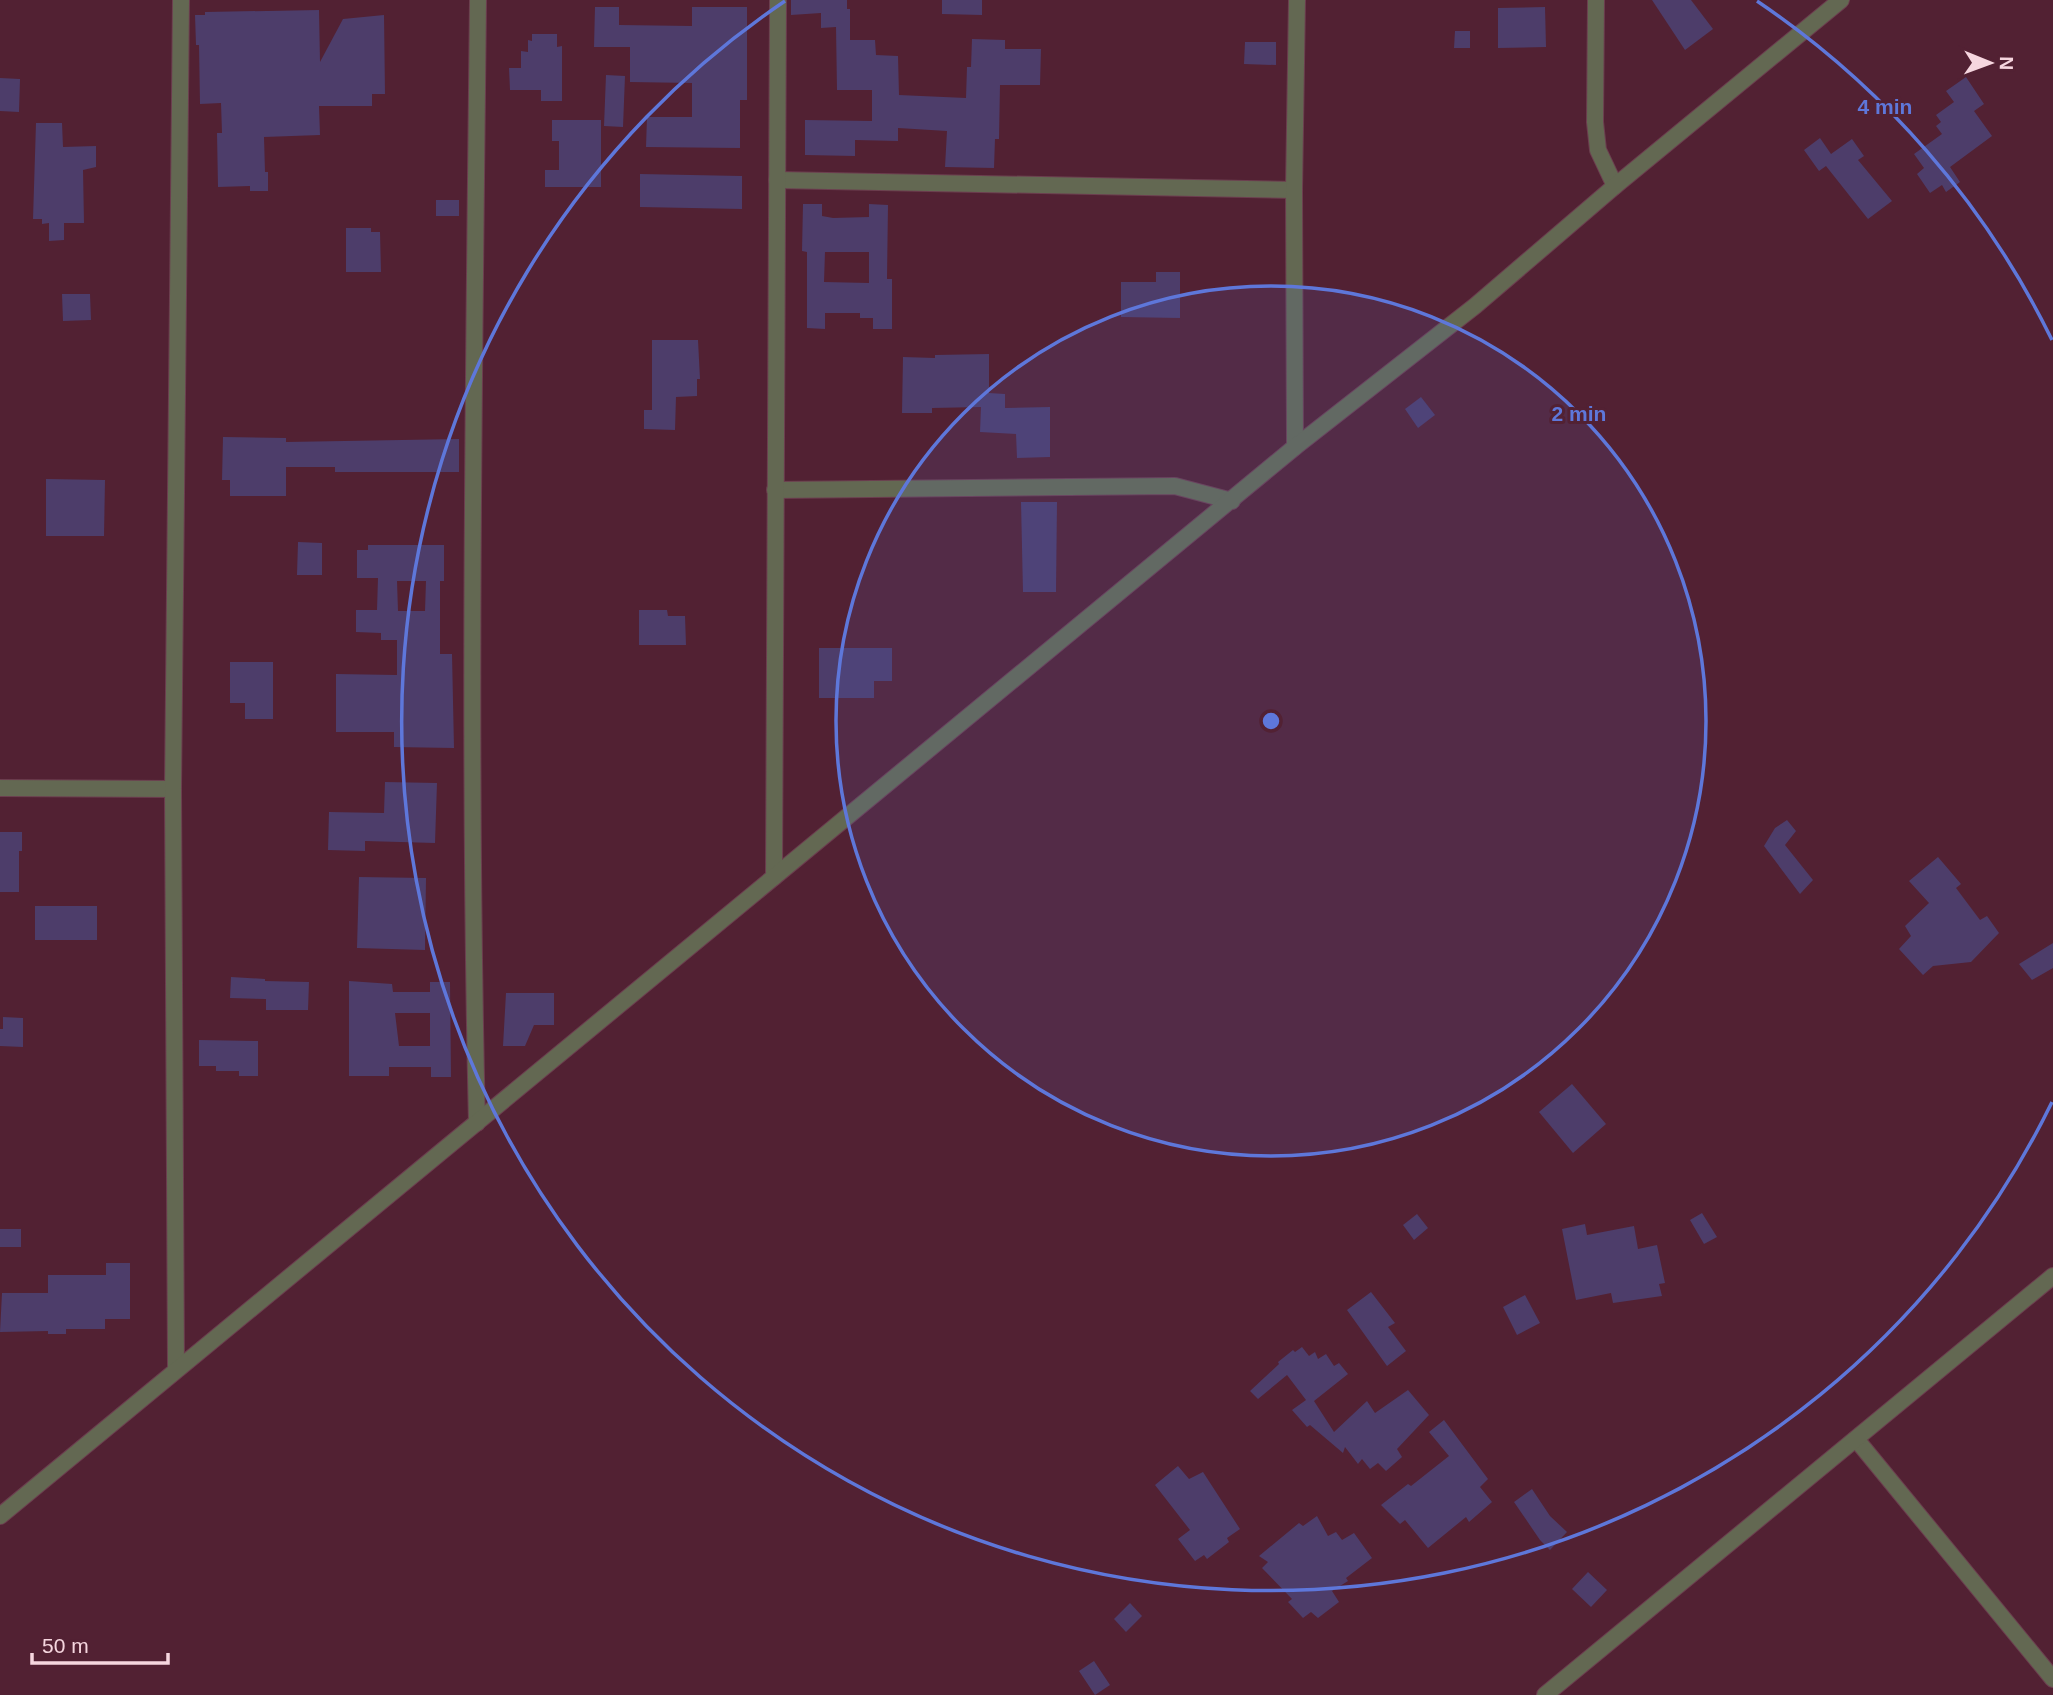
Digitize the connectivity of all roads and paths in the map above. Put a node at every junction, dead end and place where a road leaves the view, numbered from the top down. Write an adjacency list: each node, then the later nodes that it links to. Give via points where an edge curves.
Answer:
1 (181, 0): 14 (street)
2 (478, 0): 16 (street, via 472,569)
3 (778, 0): 7 (street)
4 (1297, 0): 9 (street)
5 (1596, 0): 8 (street, via 1595,121 1598,150)
6 (1841, 0): 8 (street)
7 (777, 180): 9 (street); 11 (street)
8 (1615, 186): 10 (street, via 1475,306)
9 (1294, 190): 10 (street)
10 (1295, 447): 12 (street)
11 (775, 490): 12 (street, via 1175,486); 15 (street)
12 (1232, 501): 15 (street)
13 (0, 788): 14 (street)
14 (173, 789): 18 (street)
15 (774, 877): 16 (street)
16 (477, 1122): 18 (street)
17 (2053, 1276): 19 (street)
18 (176, 1369): 20 (street)
19 (1856, 1439): 21 (street); 22 (street)
20 (0, 1516)
21 (2053, 1679)
22 (1545, 1695)

